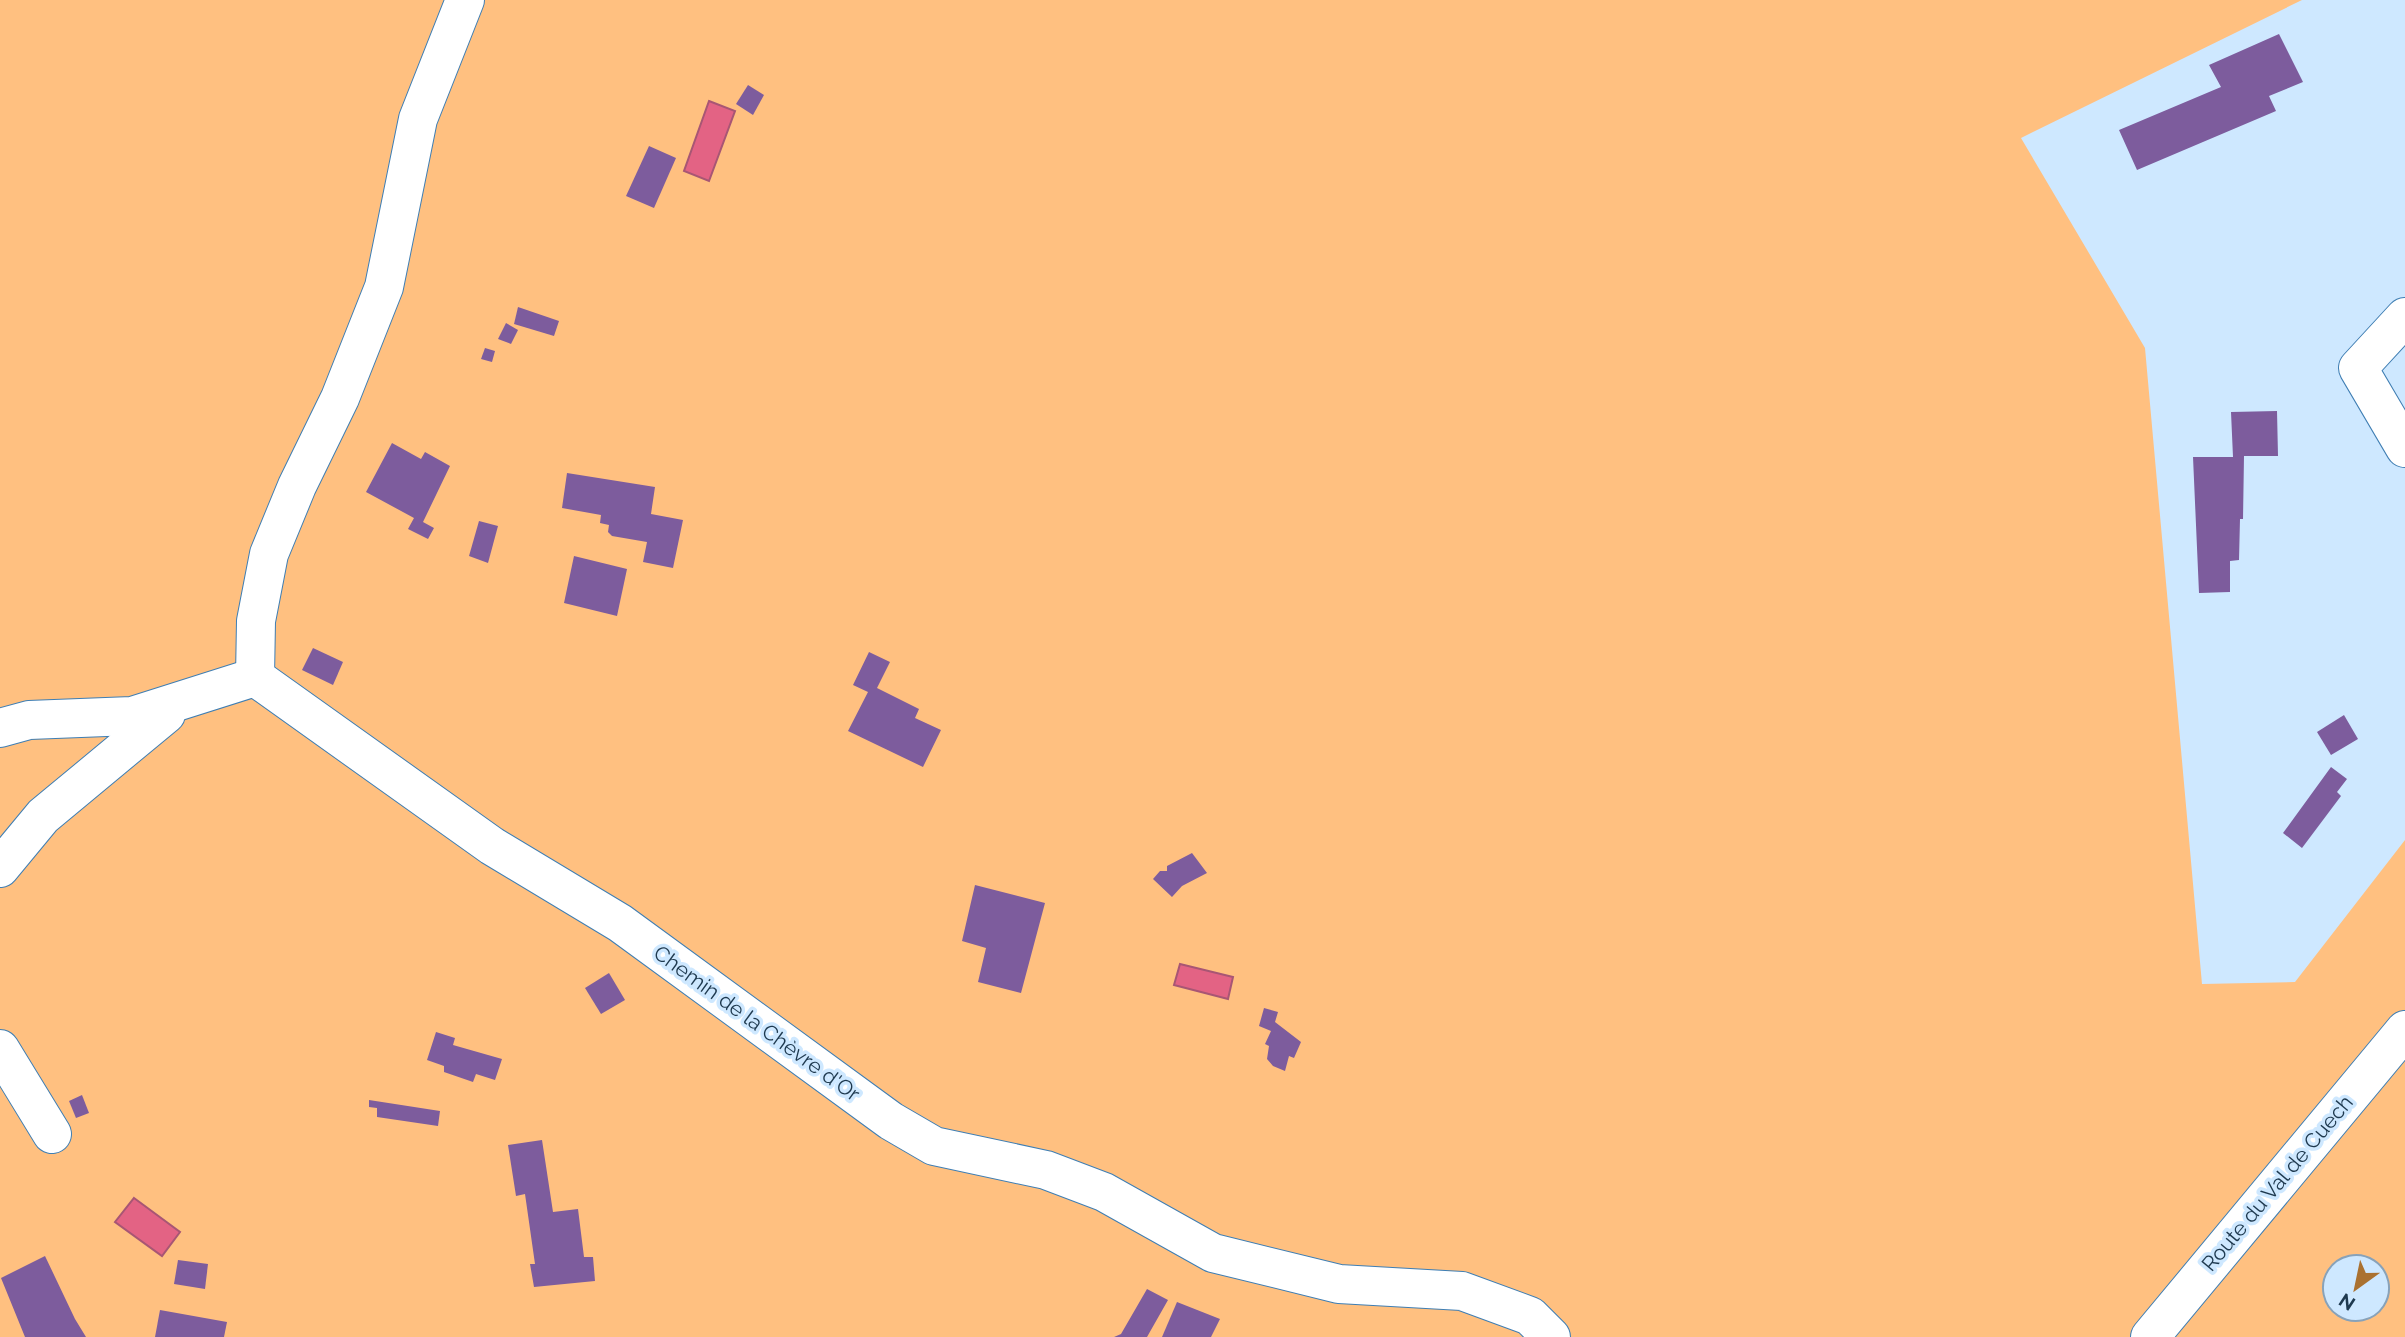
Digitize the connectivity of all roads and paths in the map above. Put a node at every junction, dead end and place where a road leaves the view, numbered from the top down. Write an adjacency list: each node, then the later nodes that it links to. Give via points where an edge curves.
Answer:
1 (465, 0): 4 (street, via 418,119 384,287 269,554 256,621)
2 (2405, 317): 3 (street, via 2358,368)
3 (2405, 448)
4 (255, 677): 5 (street); 11 (street, Chemin de la Chèvre d'Or, via 492,846 620,923 880,1114 934,1146 1046,1170 1104,1192 1213,1253 1339,1284 1462,1291 1530,1316)
5 (166, 705): 6 (street, via 132,716 29,720); 7 (street, via 166,714 43,816)
6 (0, 727)
7 (0, 868)
8 (2405, 1030): 12 (street, Route du Val de Cuech)
9 (0, 1049): 10 (street)
10 (52, 1134)
11 (1551, 1337)
12 (2150, 1337)

